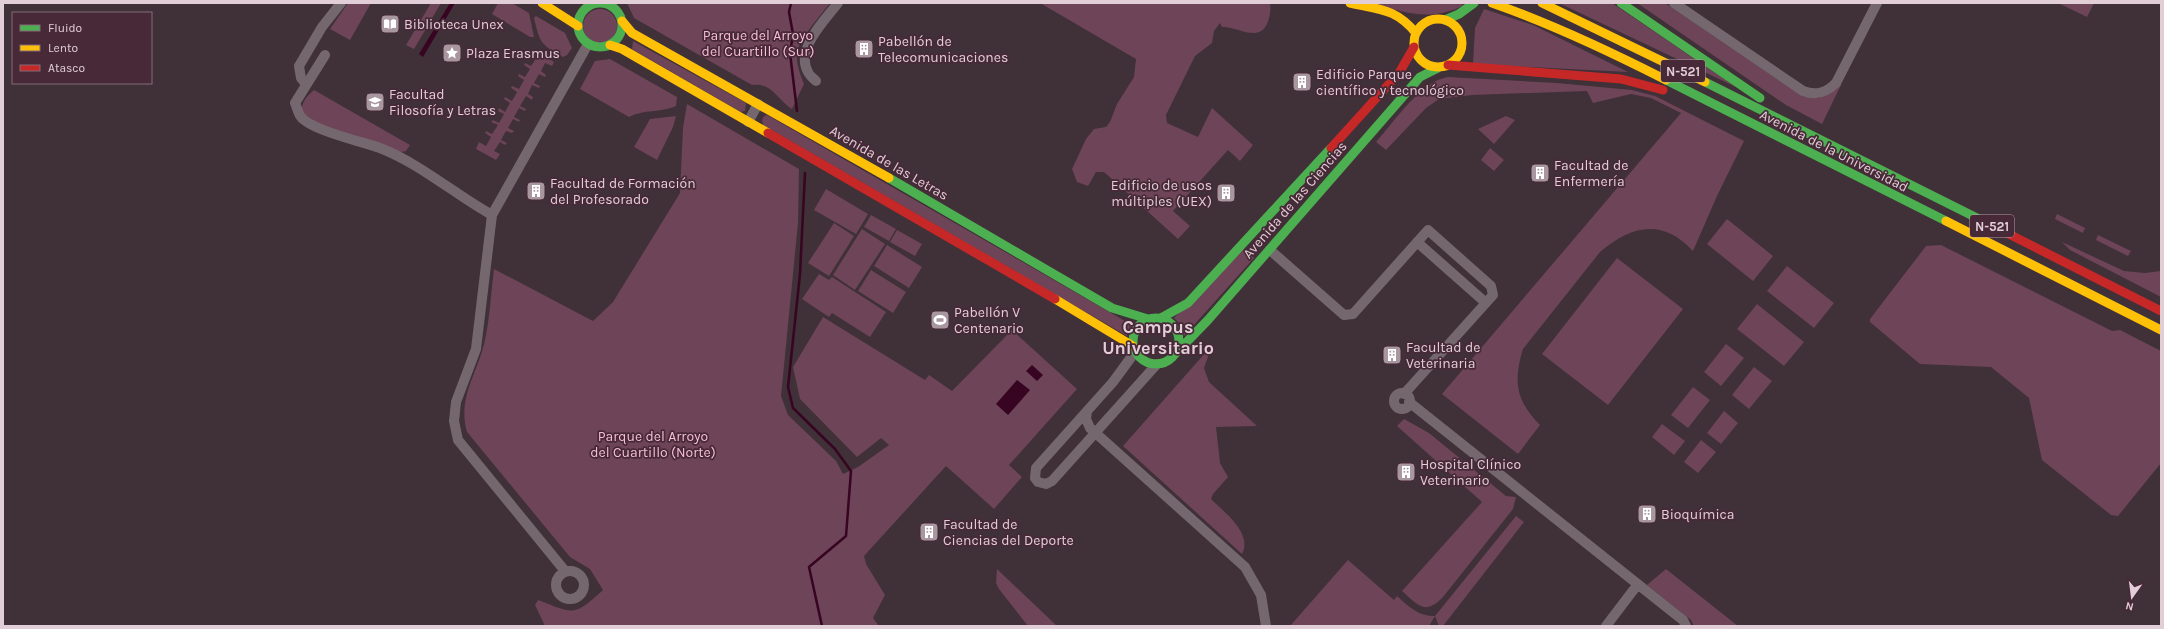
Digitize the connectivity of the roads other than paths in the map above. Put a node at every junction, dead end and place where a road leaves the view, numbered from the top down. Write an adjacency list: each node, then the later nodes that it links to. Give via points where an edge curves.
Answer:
1 (341, 3): 24 (street, via 322,27 299,66 301,78)
2 (542, 3): 14 (main road)
3 (838, 3): 23 (street, via 810,41 804,54 807,71)
4 (1350, 3): 15 (main road, via 1395,13)
5 (1492, 3): 26 (main road, Avenida de la Universidad / N-521, via 1537,18 1596,45)
6 (1542, 3): 28 (main road, Avenida de la Universidad / N-521)
7 (1621, 3): 28 (main road)
8 (1674, 3): 9 (street, via 1803,91 1815,94 1832,87 1840,77)
9 (1877, 3)
10 (588, 4): 13 (main road, via 602,3 610,6 619,13); 14 (main road, via 581,14)
11 (1472, 5): 12 (main road); 16 (main road)
12 (1445, 20): 15 (main road, via 1428,21); 16 (main road, via 1455,25)
13 (622, 21): 18 (main road, via 620,35); 25 (main road, Avenida de las Letras, via 632,33)
14 (578, 26): 17 (main road, via 580,34)
15 (1416, 33): 19 (main road)
16 (1461, 34): 21 (main road, via 1461,52 1458,58)
17 (588, 44): 18 (main road, via 597,47); 29 (street)
18 (610, 45): 27 (main road, via 622,49)
19 (1414, 47): 22 (main road, via 1423,62); 34 (main road, Avenida de las Ciencias, via 1399,73 1188,303)
20 (325, 55): 24 (street)
21 (1448, 65): 22 (main road); 26 (main road, via 1621,79 1647,84)
22 (1438, 68): 31 (main road, Avenida de las Ciencias, via 1420,77)
23 (816, 81)
24 (306, 84): 29 (street, via 296,103 301,117 314,126 394,155 431,174)
25 (758, 104): 27 (street); 35 (main road, Avenida de las Letras, via 1112,308)
26 (1724, 112): 36 (main road, Avenida de la Universidad / N-521)
27 (748, 122): 37 (main road, via 1102,326)
28 (1824, 140): 33 (main road, Avenida de la Universidad / N-521)
29 (492, 215): 42 (street, via 476,349 456,402 454,421 458,440)
30 (1418, 242): 31 (street, via 1353,314 1344,315); 32 (street); 32 (street, via 1428,230 1491,286 1493,295)
31 (1270, 250): 38 (main road, Avenida de las Ciencias)
32 (1486, 303): 43 (street, via 1406,401)
33 (2161, 311)
34 (1161, 318): 35 (main road); 38 (main road, via 1170,323 1178,334 1179,344)
35 (1148, 319): 37 (main road, via 1136,330)
36 (2161, 330)
37 (1134, 349): 39 (main road, via 1144,361); 40 (street, via 1113,382)
38 (1175, 354): 39 (main road, via 1167,361)
39 (1157, 364): 41 (street)
40 (1088, 411): 41 (street, via 1087,424); 41 (street, via 1036,468 1036,480 1042,484 1052,481)
41 (1095, 433): 44 (street, via 1245,567 1261,595)
42 (564, 572)
43 (1638, 584): 45 (street); 46 (street, via 1683,620)
44 (1266, 626)
45 (1606, 626)
46 (1686, 626)

